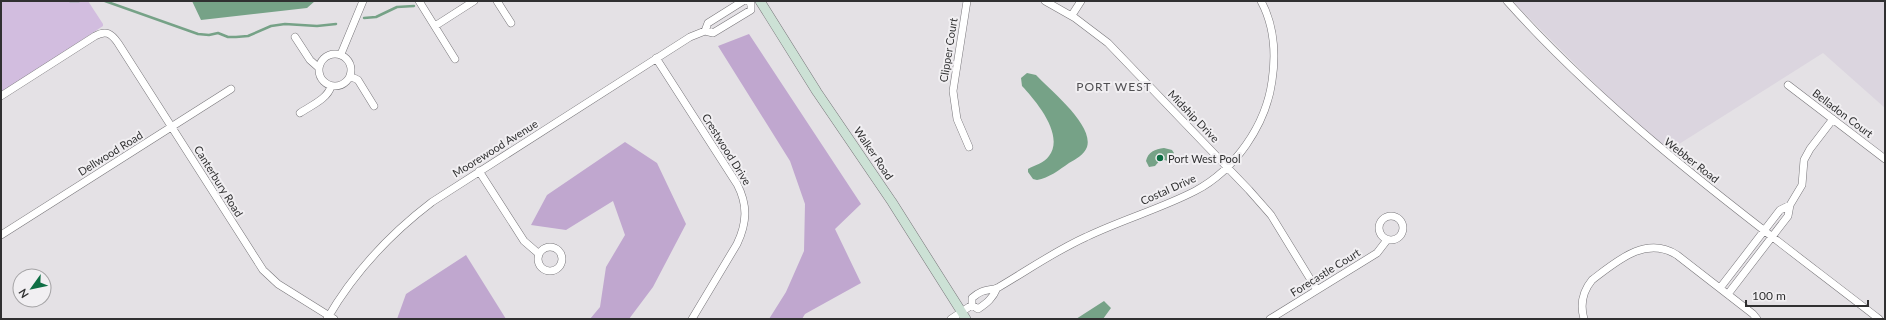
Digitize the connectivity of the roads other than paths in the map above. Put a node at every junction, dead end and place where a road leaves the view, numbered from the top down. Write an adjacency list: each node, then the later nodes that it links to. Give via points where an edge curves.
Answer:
1 (363, 1): 17 (street)
2 (419, 1): 14 (street)
3 (474, 1): 14 (street)
4 (497, 1): 13 (street)
5 (743, 1): 15 (street, Moorewood Avenue, via 708,24)
6 (753, 1): 15 (street, Moorewood Avenue, via 751,10 713,33); 45 (street, Walker Road, via 882,185)
7 (967, 1): 30 (street, Clipper Court, via 953,91 957,119)
8 (1045, 1): 12 (street, Midship Drive)
9 (1081, 1): 12 (street)
10 (1261, 1): 32 (street, Costal Drive, via 1270,23 1274,45 1274,71 1269,98 1255,131)
11 (1507, 1): 35 (street, Webber Road, via 1573,69 1634,126)
12 (1072, 15): 32 (street, Midship Drive, via 1108,42)
13 (511, 23)
14 (435, 26): 19 (street)
15 (705, 30): 18 (street, Moorewood Avenue)
16 (295, 37): 20 (street, via 310,60)
17 (341, 54): 20 (street, via 327,56 320,62); 21 (street, via 348,65)
18 (656, 58): 33 (street, Moorewood Avenue); 47 (street, Crestwood Drive, via 737,184 746,212 737,244)
19 (455, 59)
20 (319, 68): 23 (street, via 323,80)
21 (350, 76): 23 (street, via 342,85); 26 (street, via 358,80)
22 (1788, 85): 28 (street, Belladon Court)
23 (331, 86): 27 (street, via 325,97)
24 (231, 89): 29 (street, Dellwood Road)
25 (1, 96): 29 (street, Canterbury Road, via 95,36 108,33 118,43)
26 (374, 106)
27 (300, 113)
28 (1833, 119): 31 (street, Belladon Court); 34 (street, via 1804,160 1802,185)
29 (172, 127): 36 (street, Dellwood Road); 46 (street, Canterbury Road, via 263,270 278,284)
30 (970, 147)
31 (1885, 159)
32 (1227, 167): 40 (street, Costal Drive, via 1195,191 1086,236); 42 (street, Midship Drive, via 1265,207)
33 (479, 171): 39 (street, via 524,241); 46 (street, Moorewood Avenue, via 432,202 391,238 353,280)
34 (1790, 205): 35 (street, via 1780,210); 37 (street, via 1788,216)
35 (1764, 229): 37 (street, Webber Road); 41 (street)
36 (1, 235)
37 (1773, 237): 43 (street); 52 (street, Webber Road)
38 (1387, 240): 42 (street, Forecastle Court, via 1377,253)
39 (539, 254)
40 (997, 288): 44 (street, Costal Drive, via 979,292 972,298); 44 (street, Costal Drive, via 986,304 978,309)
41 (1720, 288): 43 (street); 50 (street, via 1667,249 1650,247 1634,252 1592,280 1583,298)
42 (1317, 290): 49 (street, Forecastle Court)
43 (1728, 294): 51 (street)
44 (972, 305): 45 (street, Costal Drive)
45 (964, 315): 48 (street, Costal Drive)
46 (330, 318)
47 (692, 319)
48 (951, 319)
49 (1270, 319)
50 (1584, 319)
51 (1757, 319)
52 (1879, 319)

